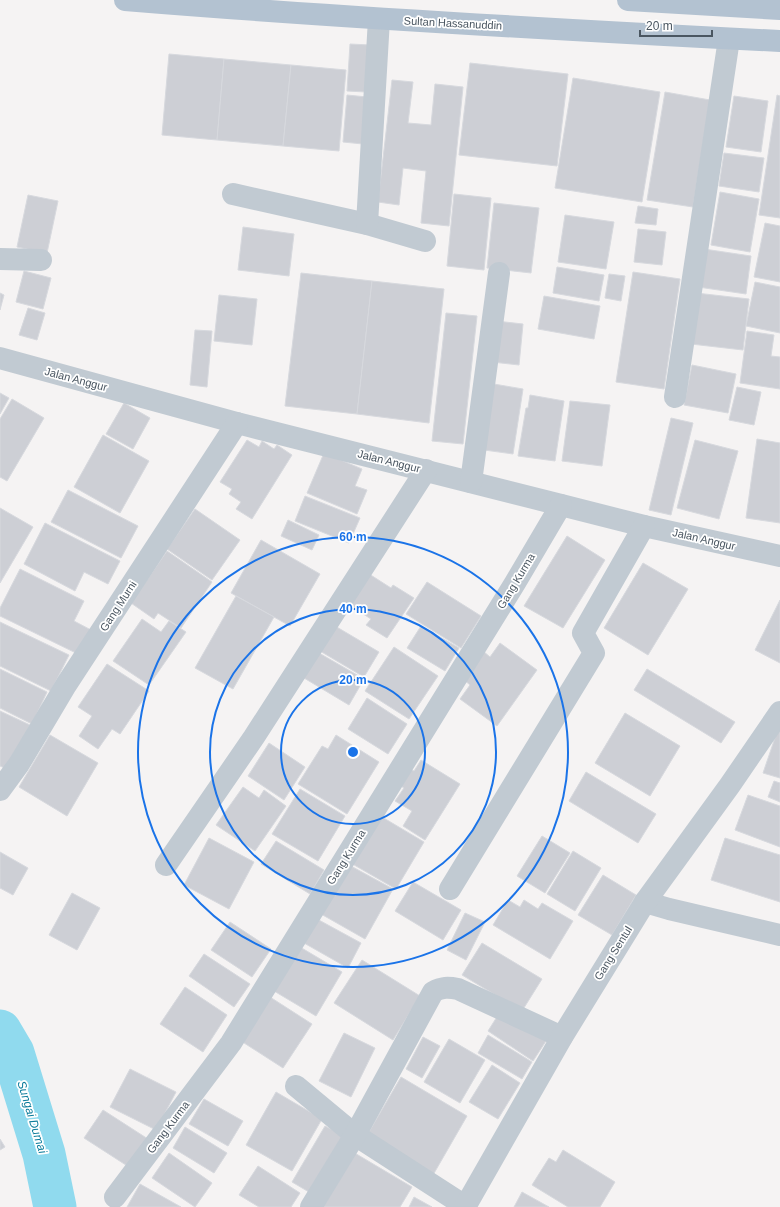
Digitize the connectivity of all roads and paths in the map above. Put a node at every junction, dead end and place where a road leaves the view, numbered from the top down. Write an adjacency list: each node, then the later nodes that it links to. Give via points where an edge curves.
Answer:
1 (125, 0): 4 (main road, Sultan Hassanuddin)
2 (628, 0): 3 (main road)
3 (780, 9)
4 (379, 19): 5 (main road, Sultan Hassanuddin); 8 (street)
5 (729, 39): 6 (main road, Sultan Hassanuddin); 14 (street)
6 (780, 41)
7 (234, 194): 8 (street)
8 (368, 224): 9 (street)
9 (425, 241)
10 (0, 259): 11 (street)
11 (41, 260)
12 (499, 273): 17 (street)
13 (0, 358): 15 (street, Jalan Anggur)
14 (674, 397)
15 (238, 423): 16 (street, Jalan Anggur); 22 (street, Gang Murni)
16 (426, 470): 17 (street, Jalan Anggur); 23 (street, via 254,737)
17 (471, 482): 18 (street, Jalan Anggur)
18 (561, 505): 19 (street, Jalan Anggur); 30 (street, Gang Kurma, via 231,1043)
19 (644, 526): 20 (street, Jalan Anggur); 24 (street, via 583,634 594,653)
20 (780, 556)
21 (780, 712): 25 (street, Gang Sentul)
22 (0, 790)
23 (166, 865)
24 (450, 889)
25 (645, 902): 26 (street); 27 (street, Gang Sentul)
26 (780, 936)
27 (562, 1037): 29 (street, via 458,989 441,988 433,992); 32 (street, Gang Sentul)
28 (296, 1086): 29 (street)
29 (355, 1135): 31 (street); 32 (street)
30 (115, 1197)
31 (311, 1207)
32 (465, 1207)

